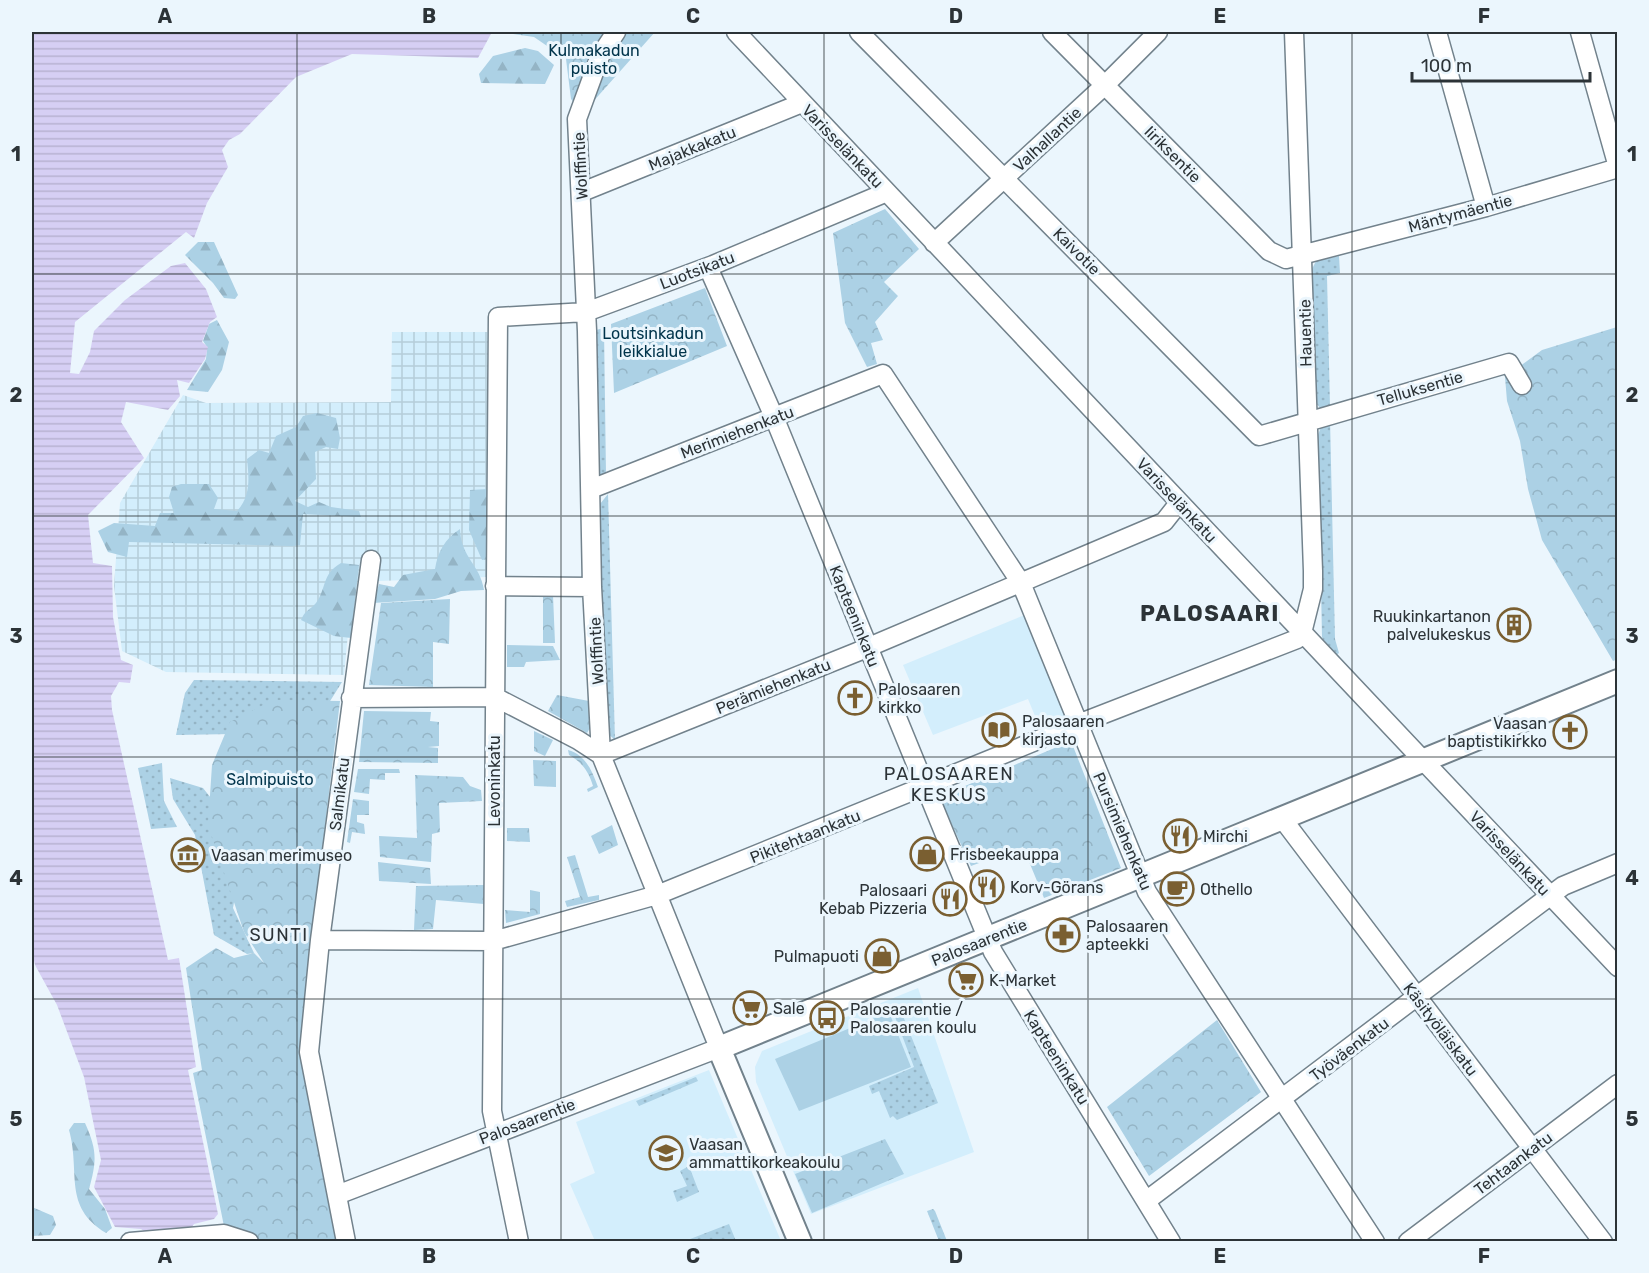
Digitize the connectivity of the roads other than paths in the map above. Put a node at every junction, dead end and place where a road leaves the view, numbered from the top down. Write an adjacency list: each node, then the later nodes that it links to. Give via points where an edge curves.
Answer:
1 (616, 32): 13 (street, Wolffintie, via 600,56 577,119)
2 (736, 32): 10 (street, Varisselänkatu)
3 (859, 32): 12 (street, Kaivotie)
4 (1052, 32): 9 (street, Iiriksentie)
5 (1158, 32): 9 (street, Valhallantie)
6 (1294, 32): 17 (street, Hauentie)
7 (1437, 32): 15 (street)
8 (1580, 32): 11 (street)
9 (1105, 85): 12 (street, Valhallantie); 17 (street, Iiriksentie, via 1269,252 1286,259)
10 (802, 103): 13 (street, Majakkakatu); 14 (street, Varisselänkatu)
11 (1617, 168): 15 (street, Mäntymäentie)
12 (1005, 178): 16 (street, Valhallantie); 24 (street, Kaivotie, via 1259,436)
13 (582, 192): 19 (street, Wolffintie)
14 (887, 192): 16 (street, Varisselänkatu); 18 (street, Luotsikatu)
15 (1486, 207): 17 (street, Mäntymäentie)
16 (934, 243): 26 (street, Varisselänkatu)
17 (1302, 255): 24 (street, Hauentie)
18 (708, 267): 19 (street, Luotsikatu); 23 (street, Kapteeninkatu)
19 (586, 312): 20 (street, Luotsikatu); 25 (street, Wolffintie)
20 (498, 317): 29 (street, Levoninkatu)
21 (883, 374): 23 (street, Merimiehenkatu); 28 (street, Pursimiehenkatu)
22 (1522, 385): 24 (street, Telluksentie, via 1509,363)
23 (774, 417): 25 (street, Merimiehenkatu); 32 (street, Kapteeninkatu)
24 (1308, 422): 31 (street, Hauentie, via 1313,589)
25 (591, 489): 30 (street, Wolffintie)
26 (1179, 503): 28 (street, Perämiehenkatu, via 1164,522); 31 (street, Varisselänkatu)
27 (371, 560): 35 (street, Salmikatu)
28 (1022, 583): 32 (street, Perämiehenkatu); 36 (street, Pursimiehenkatu)
29 (495, 586): 30 (street); 34 (street, Levoninkatu)
30 (592, 587): 37 (street, Wolffintie)
31 (1302, 633): 36 (street, Pikitehtaankatu, via 1297,639); 38 (street, Varisselänkatu)
32 (868, 648): 37 (street, Perämiehenkatu); 39 (street, Kapteeninkatu)
33 (1617, 681): 38 (main road, Palosaarentie)
34 (495, 697): 35 (street); 37 (street); 47 (street, Levoninkatu)
35 (351, 698): 46 (street, Salmikatu)
36 (1078, 724): 39 (street, Pikitehtaankatu); 42 (street, Pursimiehenkatu)
37 (602, 755): 43 (street, Wolffintie)
38 (1424, 760): 40 (main road, Palosaarentie); 44 (street, Varisselänkatu)
39 (924, 788): 43 (street, Pikitehtaankatu); 45 (street, Kapteeninkatu)
40 (1281, 817): 42 (main road, Palosaarentie); 49 (street, Käsityöläiskatu)
41 (1617, 863): 44 (street, Työväenkatu, via 1563,886)
42 (1140, 876): 45 (main road, Palosaarentie); 52 (street, Pursimiehenkatu)
43 (657, 895): 47 (street, Pikitehtaankatu); 50 (street, Wolffintie)
44 (1551, 896): 48 (street, Varisselänkatu); 49 (street, Työväenkatu)
45 (987, 939): 50 (main road, Palosaarentie); 56 (street, Kapteeninkatu)
46 (320, 940): 47 (street, Pikitehtaankatu); 55 (street, Salmikatu, via 309,1052)
47 (494, 941): 53 (street, Levoninkatu, via 492,1111)
48 (1617, 967)
49 (1417, 997): 52 (street, Työväenkatu); 54 (street, Käsityöläiskatu)
50 (718, 1048): 53 (street, Palosaarentie); 61 (main road, Wolffintie)
51 (1617, 1084): 54 (street, Tehtaankatu)
52 (1282, 1099): 56 (street, Työväenkatu); 63 (street, Pursimiehenkatu)
53 (497, 1132): 55 (street, Palosaarentie); 60 (street, Levoninkatu)
54 (1532, 1149): 64 (street, Tehtaankatu); 65 (street, Käsityöläiskatu)
55 (337, 1195): 59 (street, Salmikatu)
56 (1146, 1201): 62 (street, Kapteeninkatu)
57 (136, 1241): 58 (street, via 224,1234)
58 (249, 1242)
59 (346, 1242)
60 (519, 1242)
61 (800, 1242)
62 (1171, 1242)
63 (1375, 1242)
64 (1408, 1242)
65 (1603, 1242)

